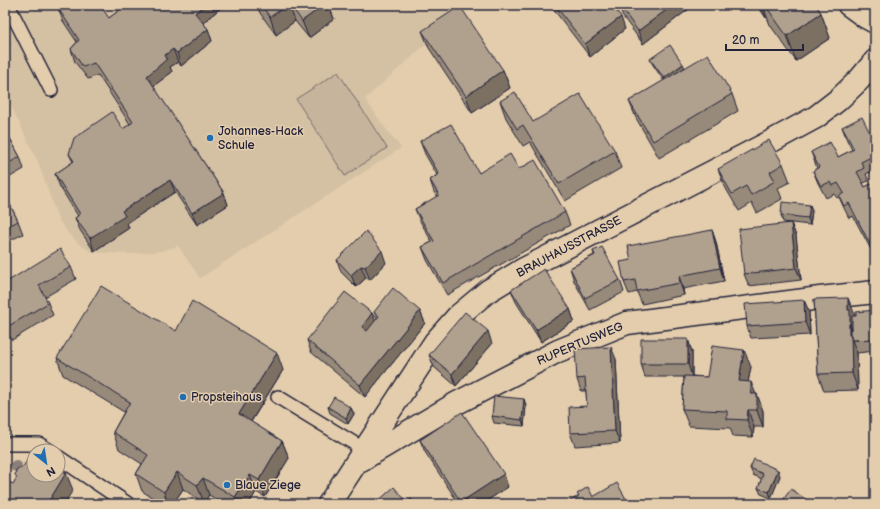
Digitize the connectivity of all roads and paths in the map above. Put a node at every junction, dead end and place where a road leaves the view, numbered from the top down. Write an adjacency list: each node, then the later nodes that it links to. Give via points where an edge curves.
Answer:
1 (8, 5): 5 (lane)
2 (849, 5): 3 (street)
3 (875, 22)
4 (875, 61): 10 (street, BRAUHAUSSTRASSE, via 854,85 816,117 524,269 488,291 458,316 435,342)
5 (51, 90)
6 (875, 292): 10 (street, RUPERTUSWEG, via 627,323 558,351)
7 (278, 397): 10 (lane)
8 (5, 444): 9 (lane)
9 (26, 444)
10 (361, 456): 13 (street, BRAUHAUSSTRASSE)
11 (66, 462): 12 (lane)
12 (128, 504)
13 (329, 504)

